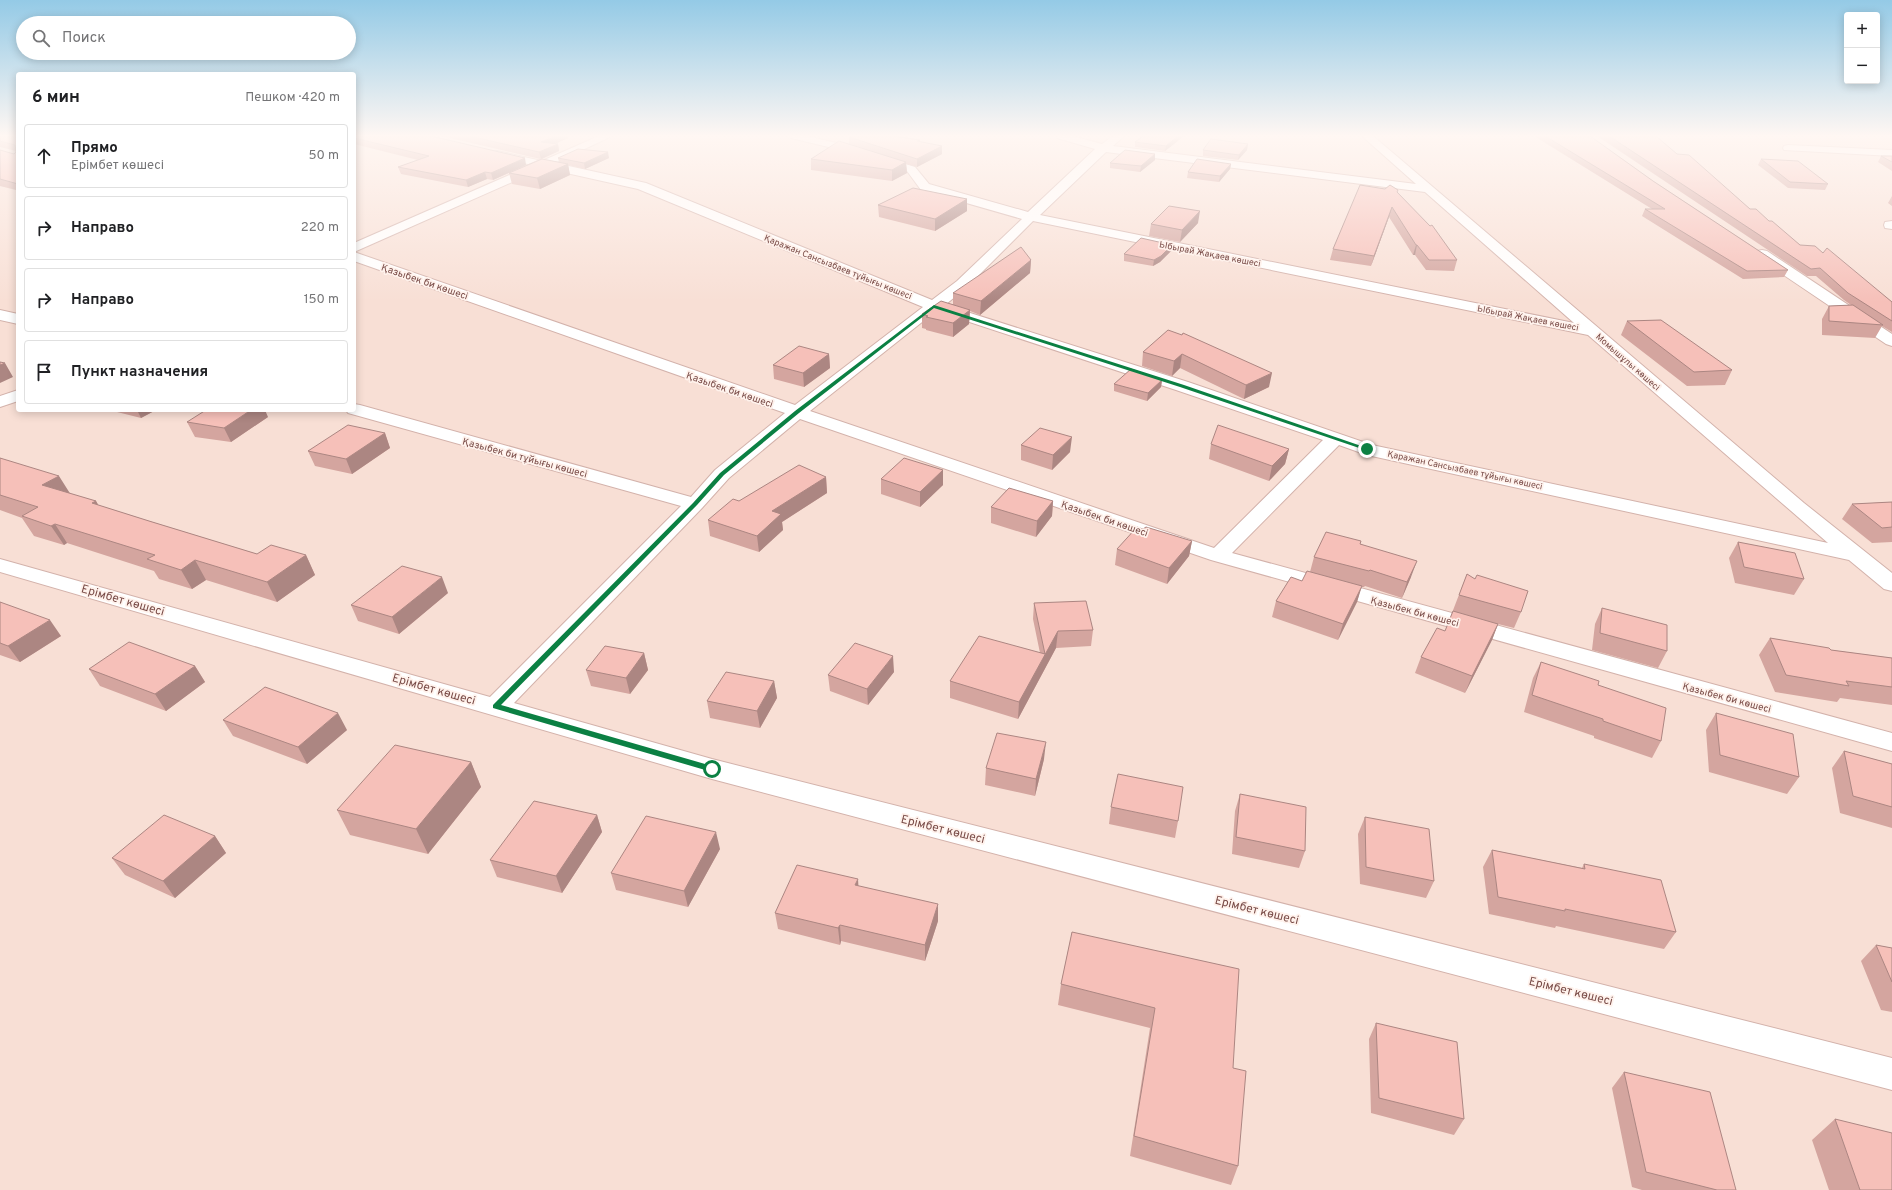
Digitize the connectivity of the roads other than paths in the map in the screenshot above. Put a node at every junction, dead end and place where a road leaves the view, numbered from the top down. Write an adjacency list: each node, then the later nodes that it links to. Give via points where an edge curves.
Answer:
1 (479, 192): 7 (street)
2 (655, 192): 10 (street, Қаражан Сансызбаев тұйығы көшесі)
3 (937, 192): 6 (street, Ыбырай Жақаев көшесі)
4 (1057, 192): 6 (street)
5 (1431, 192): 13 (street, Момышұлы көшесі)
6 (1030, 217): 10 (street, via 962,284); 13 (street, Ыбырай Жақаев көшесі)
7 (356, 247)
8 (1754, 249): 14 (street)
9 (356, 257): 18 (street, Қазыбек би көшесі)
10 (934, 306): 18 (street); 19 (street, Қаражан Сансызбаев тұйығы көшесі)
11 (0, 315): 12 (street)
12 (16, 319)
13 (1592, 331): 21 (street, Момышұлы көшесі)
14 (1892, 342)
15 (16, 396): 16 (street)
16 (0, 402)
17 (356, 410): 20 (street, Қазыбек би тұйығы көшесі)
18 (797, 412): 20 (street, via 722,474); 22 (street, Қазыбек би көшесі)
19 (1336, 438): 21 (street, Қаражан Сансызбаев тұйығы көшесі, via 1367,449); 22 (street)
20 (695, 504): 25 (street)
21 (1856, 555): 24 (street, Момышұлы көшесі)
22 (1218, 556): 26 (street, Қазыбек би көшесі)
23 (0, 565): 25 (street, Ерімбет көшесі)
24 (1892, 584)
25 (496, 706): 27 (street, Ерімбет көшесі, via 712,769)
26 (1892, 742)
27 (1892, 1074)

